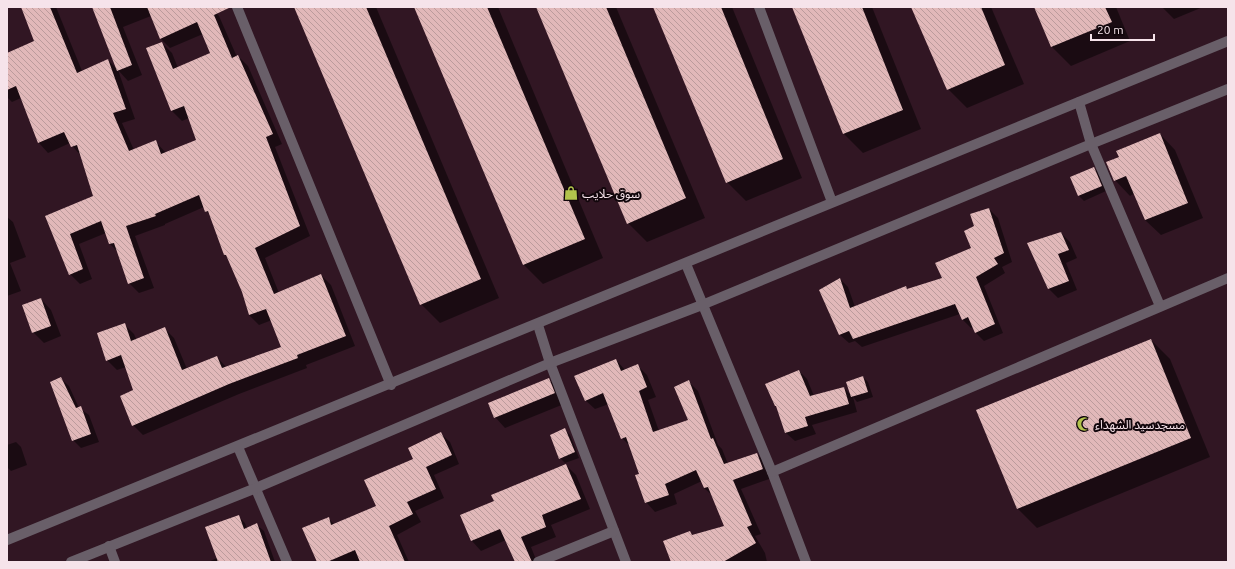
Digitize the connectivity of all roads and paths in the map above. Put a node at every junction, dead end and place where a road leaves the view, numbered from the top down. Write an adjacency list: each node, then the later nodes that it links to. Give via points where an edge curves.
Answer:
1 (237, 7): 14 (street)
2 (759, 7): 7 (street)
3 (1228, 41): 5 (street)
4 (1228, 89): 6 (street)
5 (1079, 102): 6 (street); 7 (street)
6 (1091, 144): 10 (street); 11 (street)
7 (832, 202): 8 (street)
8 (686, 264): 10 (street); 12 (street)
9 (1228, 278): 11 (street)
10 (702, 305): 13 (street); 16 (street)
11 (1160, 306): 16 (street)
12 (538, 325): 13 (street); 14 (street)
13 (550, 363): 17 (street); 18 (street)
14 (392, 385): 15 (street)
15 (238, 447): 17 (street); 19 (street)
16 (772, 472): 26 (street)
17 (256, 488): 20 (street); 23 (street)
18 (614, 531): 24 (street); 25 (street)
19 (7, 540)
20 (109, 546): 21 (street); 22 (street)
21 (71, 562)
22 (115, 562)
23 (287, 562)
24 (538, 562)
25 (626, 562)
26 (806, 562)

